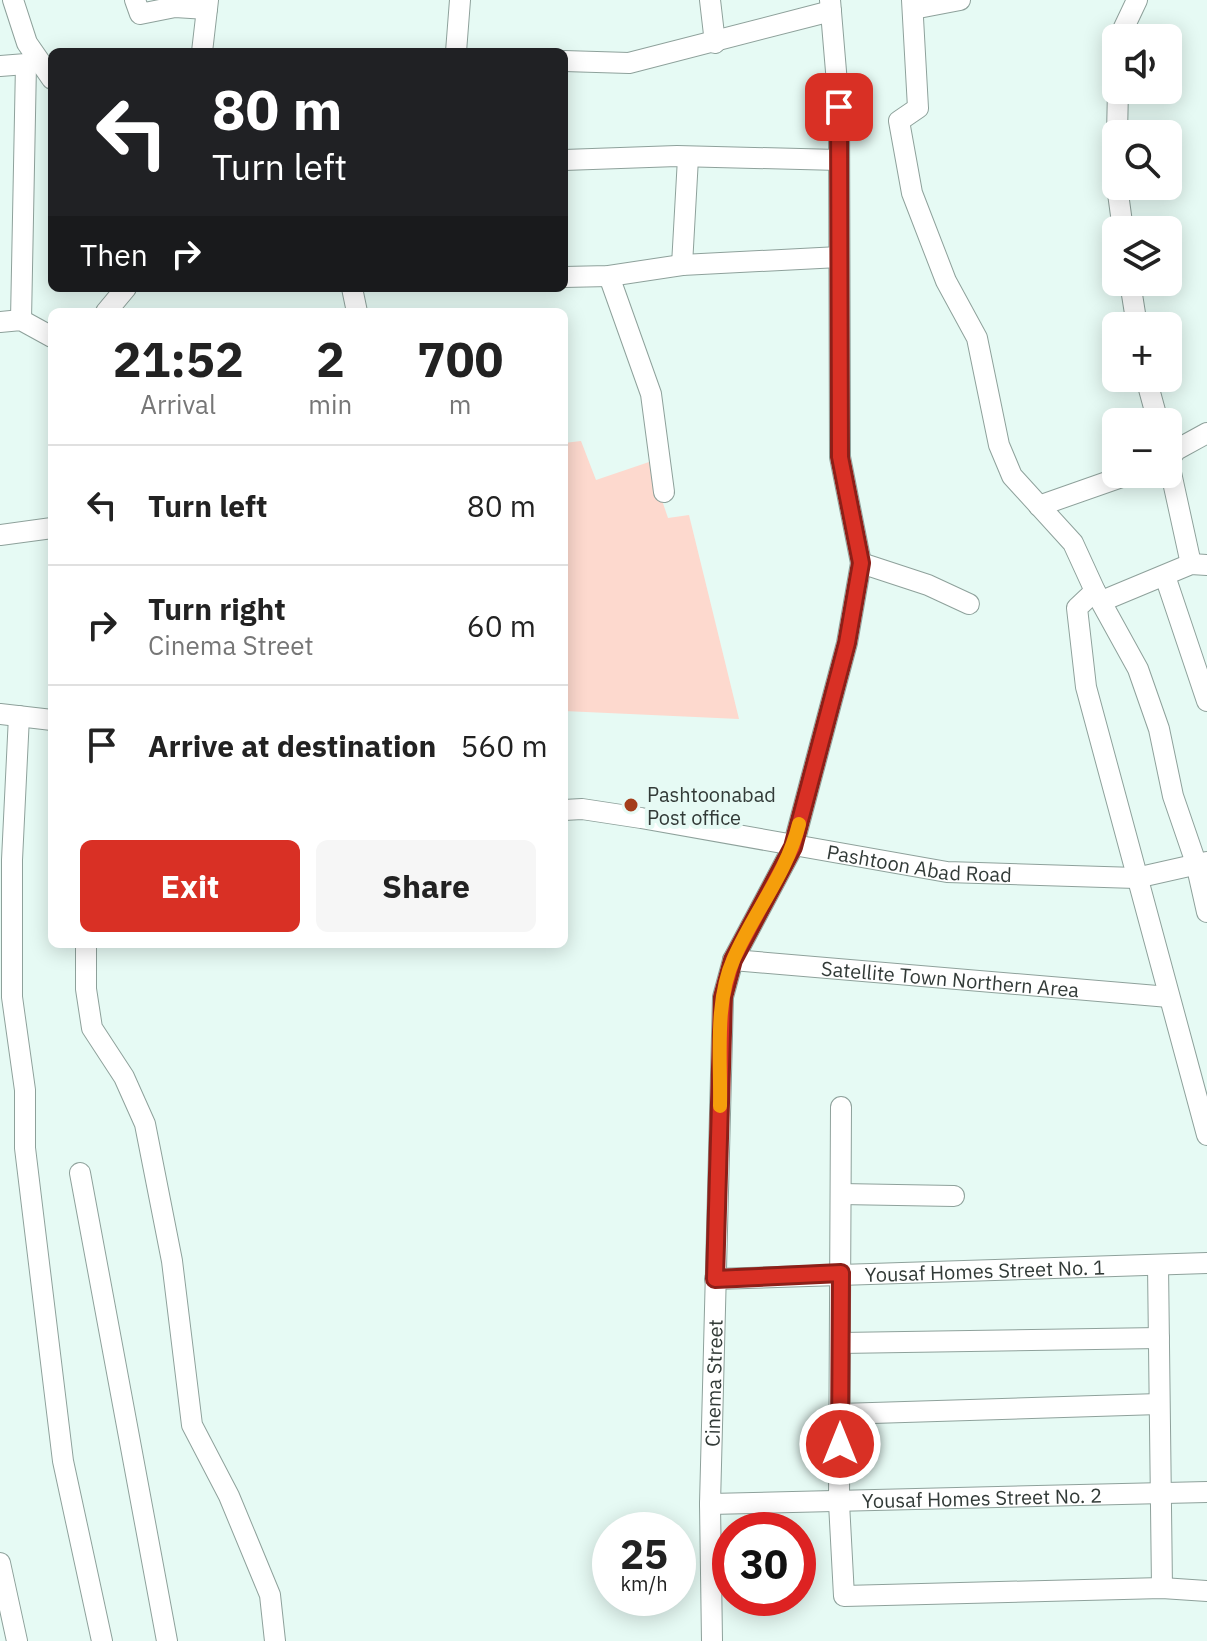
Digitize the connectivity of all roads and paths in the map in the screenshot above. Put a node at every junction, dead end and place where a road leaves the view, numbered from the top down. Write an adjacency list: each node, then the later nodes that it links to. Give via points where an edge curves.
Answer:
1 (13, 0): 14 (street)
2 (135, 0): 7 (street, via 140,14)
3 (460, 0): 13 (street)
4 (710, 0): 11 (street)
5 (960, 0): 8 (street)
6 (1137, 0): 10 (street)
7 (208, 4): 12 (street)
8 (912, 4): 34 (street, via 918,108 899,121 912,193 946,281 977,338 999,445 1012,476)
9 (830, 5): 11 (street); 20 (street, Cinema Street)
10 (1126, 24)
11 (715, 43): 15 (street, via 629,63)
12 (202, 48)
13 (456, 48)
14 (32, 61): 16 (street); 17 (street); 27 (street)
15 (568, 61)
16 (0, 66)
17 (48, 75)
18 (688, 158): 19 (street); 20 (street); 22 (street)
19 (568, 160)
20 (839, 160): 21 (street, Cinema Street)
21 (839, 257): 22 (street); 37 (street, Cinema Street, via 840,457)
22 (682, 265): 23 (street)
23 (609, 276): 24 (street); 33 (street, via 651,394)
24 (568, 277)
25 (123, 292): 26 (street)
26 (109, 308)
27 (10, 321): 28 (street)
28 (48, 335)
29 (1207, 433): 30 (street)
30 (1182, 447)
31 (1102, 484): 34 (street)
32 (1176, 488): 38 (street)
33 (664, 492)
34 (1039, 506): 40 (street, via 1073,543)
35 (48, 529): 36 (street)
36 (0, 535)
37 (861, 563): 41 (street); 46 (street, Cinema Street, via 847,643)
38 (1199, 565): 39 (street)
39 (1165, 576): 40 (street); 42 (street)
40 (1099, 596): 47 (street, via 1138,669 1159,729 1173,796); 48 (street, via 1077,608 1086,687)
41 (969, 604)
42 (1207, 701)
43 (10, 715): 44 (street); 74 (street, via 12,997 25,1090 25,1148 63,1461)
44 (48, 720)
45 (568, 810): 46 (street, Pashtoon Abad Road)
46 (793, 847): 48 (street, Pashtoon Abad Road, via 947,872); 51 (street, Cinema Street)
47 (1201, 862): 48 (street, Pashtoon Abad Road); 49 (street)
48 (1136, 878): 52 (street)
49 (1207, 912)
50 (86, 948): 76 (street, via 92,1028 124,1077 145,1124 172,1261 192,1425 229,1496 270,1595)
51 (733, 960): 52 (street, Satellite Town Northern Area); 61 (street, Cinema Street, via 723,997)
52 (1169, 997): 54 (street)
53 (841, 1107): 56 (street)
54 (1206, 1129)
55 (80, 1173): 75 (street)
56 (841, 1194): 57 (street); 60 (street)
57 (954, 1196)
58 (1207, 1263): 59 (street, Yousaf Homes Street No. 1)
59 (1158, 1265): 60 (street, Yousaf Homes Street No. 1); 62 (street)
60 (841, 1273): 61 (street, Yousaf Homes Street No. 1); 63 (street)
61 (715, 1279): 69 (street, Cinema Street)
62 (1159, 1338): 63 (street); 64 (street)
63 (840, 1343): 65 (street)
64 (1159, 1404): 65 (street); 67 (street)
65 (840, 1414): 68 (street)
66 (1207, 1492): 67 (street, Yousaf Homes Street No. 2)
67 (1161, 1495): 68 (street, Yousaf Homes Street No. 2); 71 (street)
68 (839, 1503): 69 (street, Yousaf Homes Street No. 2); 71 (street, via 844,1596)
69 (710, 1504): 77 (street, Cinema Street)
70 (0, 1563): 73 (street)
71 (1162, 1588): 72 (street)
72 (1207, 1591)
73 (17, 1641)
74 (102, 1641)
75 (167, 1641)
76 (275, 1641)
77 (712, 1641)

